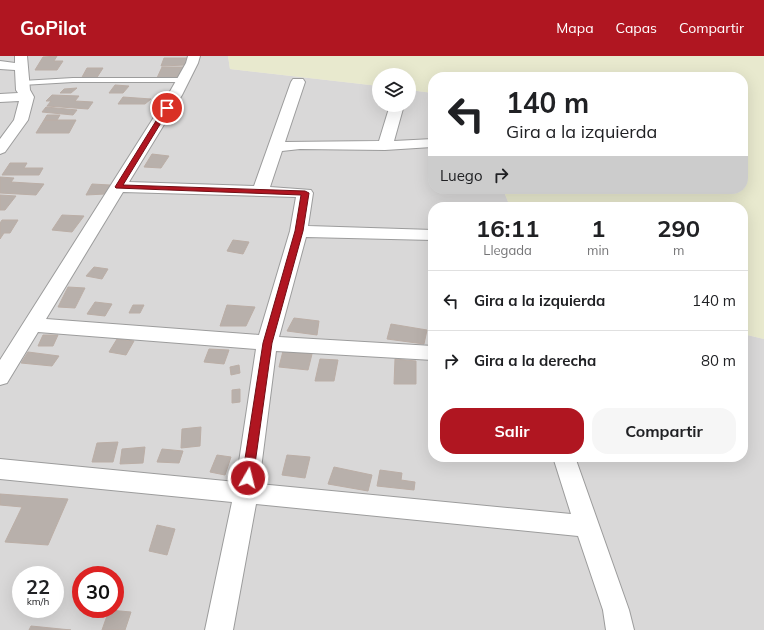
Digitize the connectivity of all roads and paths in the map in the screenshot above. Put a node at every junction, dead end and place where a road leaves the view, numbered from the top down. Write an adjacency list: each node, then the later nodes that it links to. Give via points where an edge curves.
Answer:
1 (194, 56): 4 (street)
2 (21, 61): 3 (street); 6 (street)
3 (0, 65)
4 (183, 80): 6 (lane, via 73,80); 14 (street)
5 (298, 82): 11 (street)
6 (22, 83): 7 (street)
7 (27, 96): 8 (street); 13 (street, via 21,120)
8 (0, 98)
9 (395, 112): 12 (street)
10 (428, 143): 12 (street)
11 (275, 146): 12 (street); 15 (street)
12 (385, 146)
13 (0, 149)
14 (118, 187): 15 (street); 18 (street)
15 (260, 190): 16 (street, via 305,193)
16 (299, 231): 17 (street); 19 (street)
17 (428, 235)
18 (32, 325): 19 (street); 21 (street)
19 (267, 343): 20 (street); 24 (street)
20 (428, 353)
21 (2, 370)
22 (566, 462): 25 (street)
23 (0, 469): 24 (street)
24 (246, 493): 25 (street); 26 (street)
25 (588, 526): 27 (street, via 616,610)
26 (219, 630)
27 (620, 630)

